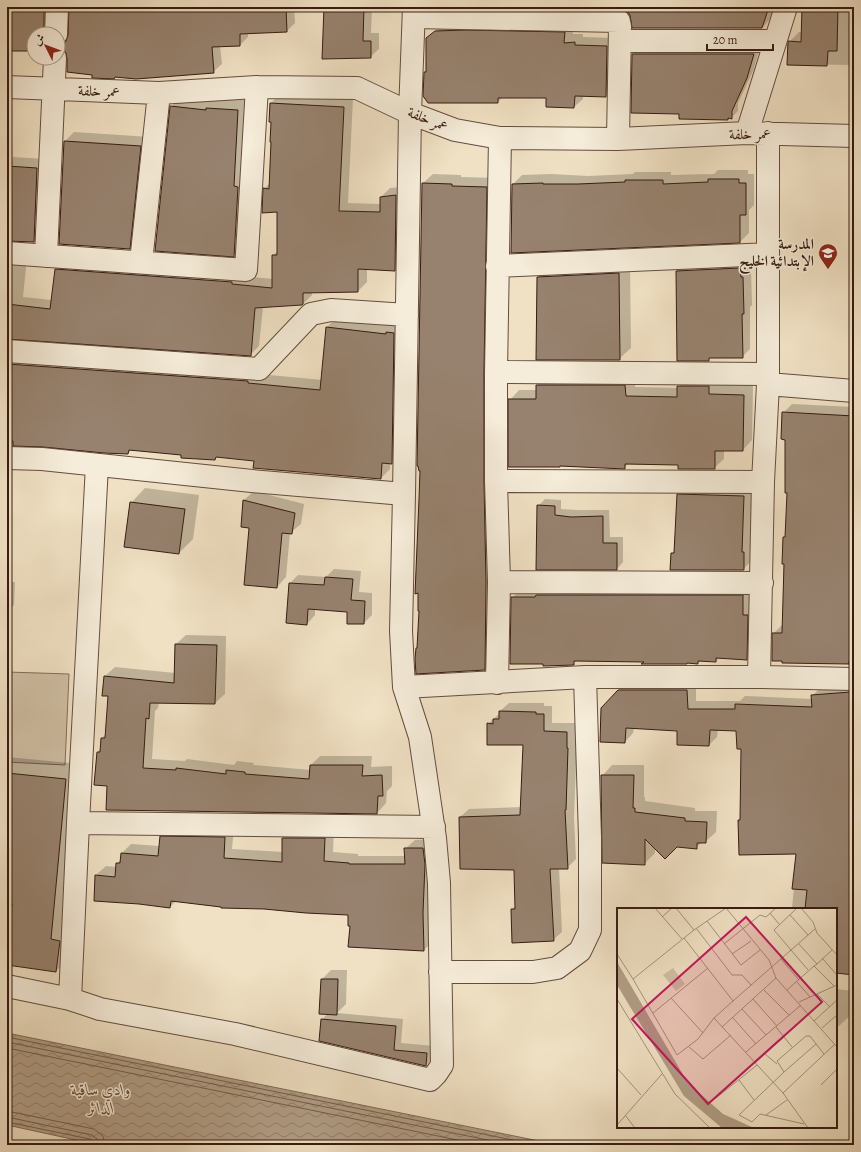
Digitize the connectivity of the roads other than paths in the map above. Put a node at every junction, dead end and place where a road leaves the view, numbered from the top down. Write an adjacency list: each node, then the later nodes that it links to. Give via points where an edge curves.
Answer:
1 (57, 7): 5 (street)
2 (786, 7): 6 (street)
3 (414, 12): 4 (street); 12 (street)
4 (619, 23): 6 (street); 16 (street)
5 (56, 26)
6 (774, 42): 13 (street)
7 (55, 66): 10 (street)
8 (7, 87): 10 (street, عمر خلفة)
9 (257, 87): 11 (street, عمر خلفة); 12 (street, عمر خلفة, via 357,88); 20 (street, via 246,270)
10 (54, 89): 11 (street, عمر خلفة); 19 (street)
11 (159, 93): 20 (street)
12 (410, 113): 15 (street, عمر خلفة, via 455,130); 22 (street)
13 (758, 133): 14 (street, عمر خلفة); 16 (street, عمر خلفة); 18 (street)
14 (854, 136)
15 (500, 138): 16 (street, عمر خلفة); 21 (street)
16 (618, 139)
17 (7, 253): 19 (street)
18 (768, 254): 21 (street); 25 (street)
19 (46, 256): 20 (street)
20 (141, 262)
21 (497, 266): 24 (street)
22 (407, 315): 23 (street, via 331,310 311,314 259,369); 31 (street)
23 (7, 351)
24 (496, 372): 25 (street); 29 (street)
25 (768, 379): 26 (street); 30 (street)
26 (854, 390)
27 (7, 458): 28 (street, via 42,458)
28 (97, 465): 31 (street); 39 (street)
29 (496, 481): 30 (street); 32 (street)
30 (763, 482): 33 (street)
31 (404, 494): 38 (street, via 401,631)
32 (499, 582): 33 (street); 37 (street)
33 (762, 583): 35 (street)
34 (585, 677): 35 (street); 37 (street); 41 (street, via 590,930 580,950 557,968 533,972)
35 (759, 677): 36 (street)
36 (854, 679)
37 (497, 683): 38 (street)
38 (404, 687): 40 (street, via 420,737)
39 (78, 823): 40 (street); 43 (street)
40 (434, 827): 41 (street, via 439,883)
41 (440, 972): 43 (street, via 442,1065 430,1080 236,1034 100,1009)
42 (7, 986): 43 (street)
43 (70, 999)

